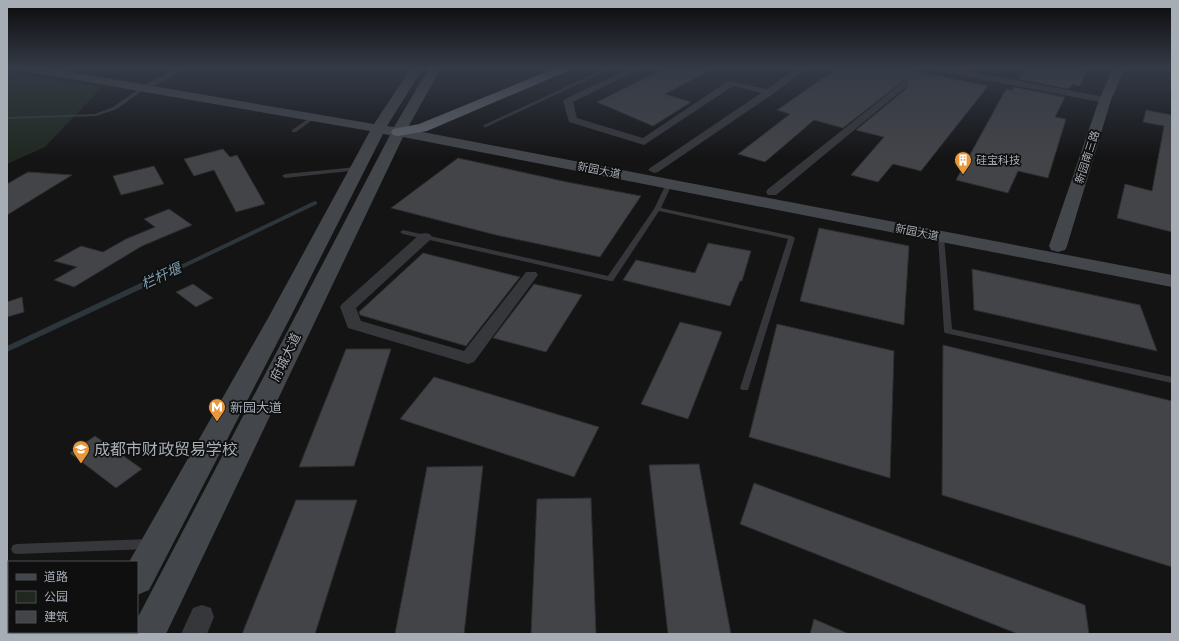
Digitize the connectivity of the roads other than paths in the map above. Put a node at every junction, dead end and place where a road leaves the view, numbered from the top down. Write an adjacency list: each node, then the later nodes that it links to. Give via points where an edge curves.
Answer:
1 (131, 98): 13 (lane, via 115,108 96,115)
2 (216, 98): 14 (street, 新园大道)
3 (233, 98): 15 (street, 新园大道)
4 (407, 98): 15 (street)
5 (417, 98): 15 (street)
6 (479, 98): 15 (highway)
7 (575, 98): 8 (street, via 568,101 573,120 644,142)
8 (709, 98)
9 (761, 98): 18 (street)
10 (887, 98): 21 (street)
11 (1094, 98): 12 (street)
12 (1105, 100): 26 (street, 新园南三路)
13 (7, 118)
14 (313, 118): 15 (street, 新园大道); 16 (lane)
15 (397, 126): 17 (street, 府城大道); 18 (street, 新园大道); 20 (street, 新园大道); 35 (street, 府城大道)
16 (294, 131)
17 (357, 169): 19 (lane); 32 (street, 府城大道)
18 (654, 170): 21 (street, 新园大道)
19 (284, 176)
20 (669, 184): 22 (lane); 25 (street, 新园大道)
21 (772, 192): 26 (street, 新园大道)
22 (657, 209): 24 (lane, via 610,279); 31 (lane, via 792,238)
23 (403, 232): 24 (lane)
24 (425, 237): 28 (street, via 348,307 354,324 468,358)
25 (941, 237): 29 (street, 新园大道); 30 (lane, via 948,331)
26 (1058, 246): 27 (street, 新园大道)
27 (1172, 268)
28 (531, 275)
29 (1172, 281)
30 (1172, 380)
31 (745, 388)
32 (156, 544): 33 (lane); 34 (street, 府城大道)
33 (17, 548)
34 (138, 577)
35 (148, 634)

